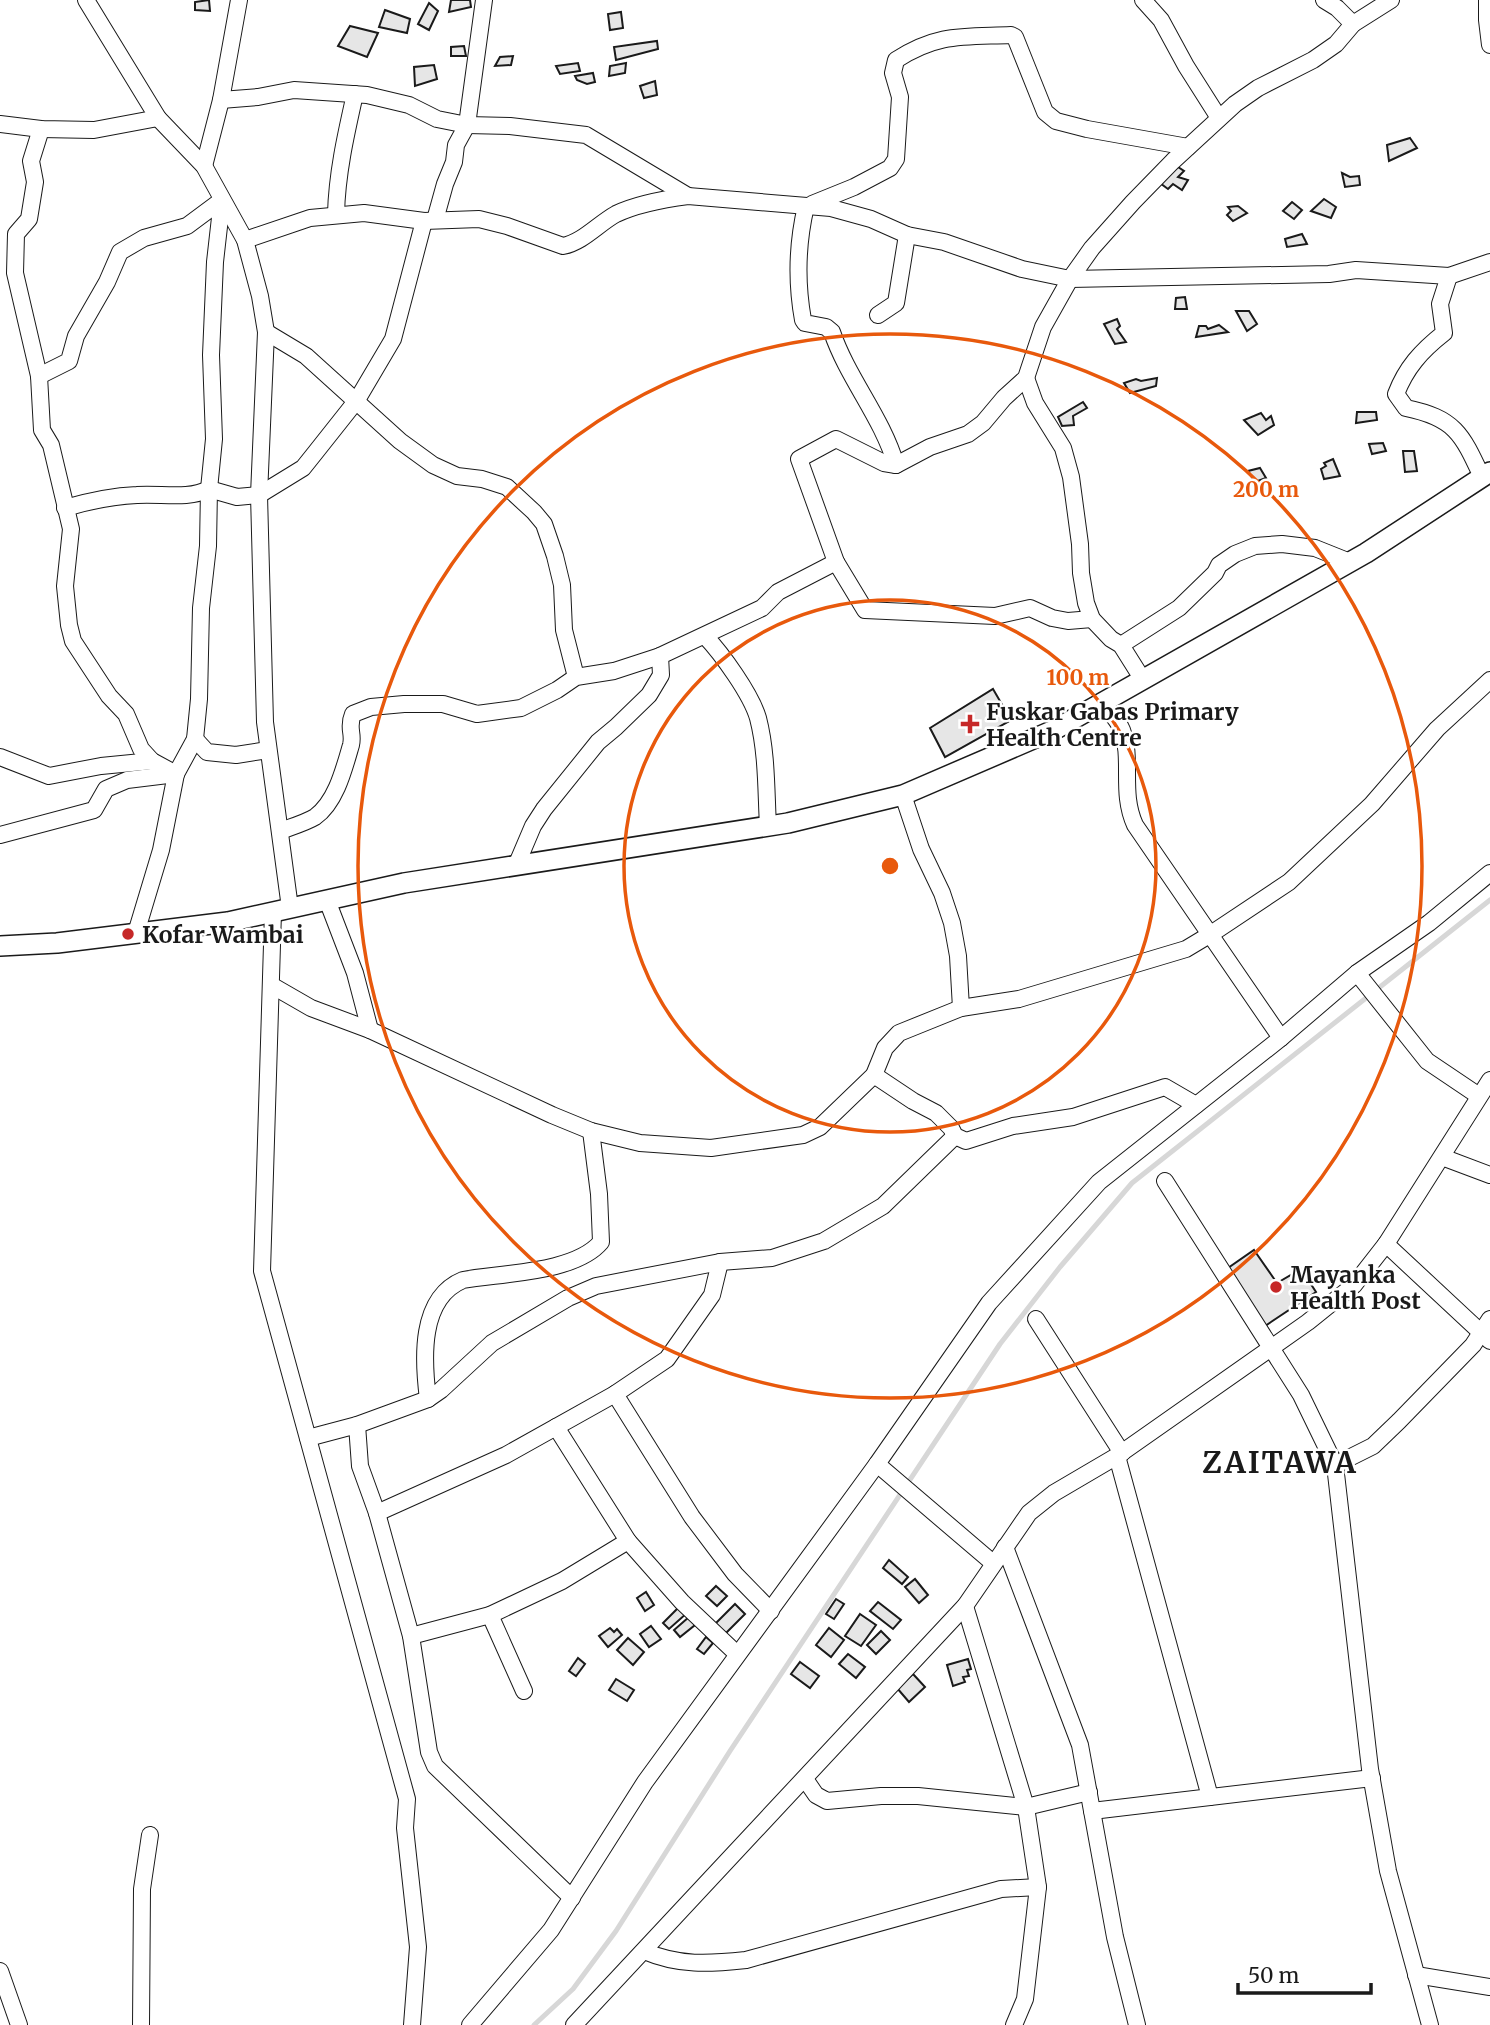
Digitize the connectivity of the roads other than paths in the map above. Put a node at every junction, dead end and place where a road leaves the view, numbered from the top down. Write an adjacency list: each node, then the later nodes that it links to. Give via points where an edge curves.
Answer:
1 (86, 0): 13 (street)
2 (239, 0): 11 (street)
3 (484, 0): 15 (street)
4 (1143, 0): 12 (street, via 1161,20)
5 (1324, 0): 8 (street)
6 (1391, 0): 8 (street)
7 (1488, 0): 9 (street)
8 (1353, 24): 12 (street, via 1313,60 1258,88)
9 (1490, 44)
10 (355, 94): 11 (street, via 294,90); 15 (street, via 408,105 437,119); 22 (street)
11 (221, 100): 18 (street)
12 (1219, 117): 17 (street)
13 (159, 118): 16 (street, via 94,130); 18 (street)
14 (0, 124): 16 (street)
15 (467, 125): 19 (street, via 586,135); 23 (street)
16 (41, 130): 27 (street, via 31,161 34,182 29,219 16,234)
17 (1188, 147): 21 (street, via 1056,121 1045,112 1015,37 951,36 896,60 893,73 900,96 900,123 890,168); 29 (street, via 1100,239)
18 (204, 166): 20 (street)
19 (688, 196): 21 (street); 23 (street, via 618,213 563,246 480,219)
20 (222, 200): 25 (street); 32 (street, via 187,226 144,238 120,252 76,335 69,361); 37 (street, via 215,262 214,439)
21 (806, 206): 24 (street, via 871,219); 35 (street, via 798,266 803,320 832,332)
22 (336, 214): 23 (street, via 384,214); 25 (street)
23 (430, 221): 34 (street, via 418,238 393,339)
24 (907, 235): 29 (street); 30 (street, via 896,303)
25 (246, 240): 31 (street)
26 (1490, 262): 28 (street)
27 (7, 276): 32 (street)
28 (1449, 276): 29 (street, via 1356,270); 36 (street, via 1440,304 1444,333 1415,358 1396,394 1406,408 1451,424)
29 (1070, 279): 33 (street, via 1043,327)
30 (878, 315)
31 (266, 332): 34 (street, via 306,356); 38 (street)
32 (39, 376): 39 (street, via 42,430 51,445)
33 (1026, 378): 35 (street, via 983,424); 42 (street, via 1063,448 1071,477 1081,573)
34 (357, 400): 38 (street, via 303,468); 46 (street, via 433,465 507,487 544,524 562,585 564,630)
35 (896, 465): 40 (street, via 836,439 799,459)
36 (1486, 475): 41 (street)
37 (209, 489): 38 (street, via 237,497); 39 (street, via 198,495 100,498); 50 (street)
38 (259, 495): 51 (street)
39 (65, 508): 53 (street, via 71,529 65,586 73,640 126,714 141,749)
40 (836, 562): 42 (street, via 865,610 995,616 1030,608 1068,621); 43 (street, via 779,592 762,608)
41 (1350, 562): 44 (street, via 1315,548 1255,546 1219,565 1180,608); 47 (street)
42 (1092, 619): 44 (street)
43 (705, 636): 45 (street); 56 (street, via 757,715)
44 (1121, 645): 47 (street)
45 (660, 656): 46 (street); 59 (street, via 661,675 649,695 598,742 544,809)
46 (576, 677): 57 (street, via 521,708 477,715 443,704 404,705 371,707 353,714 349,724 352,742 333,797 313,818)
47 (1143, 680): 49 (street)
48 (1490, 680): 64 (street, via 1289,883)
49 (1103, 703): 55 (street, via 1054,730); 64 (street, via 1121,727 1125,741 1126,790 1135,825)
50 (195, 739): 51 (street, via 207,752); 54 (street)
51 (268, 750): 57 (street)
52 (0, 757): 53 (street, via 49,776)
53 (152, 761): 54 (street)
54 (176, 774): 58 (street, via 127,780 106,789 94,810); 63 (street, via 161,850)
55 (903, 795): 56 (street); 68 (street, via 952,923)
56 (768, 826): 59 (street)
57 (280, 831): 62 (street)
58 (0, 835)
59 (516, 866): 61 (street)
60 (1490, 873): 66 (street)
61 (327, 900): 62 (street); 69 (street, via 355,973)
62 (282, 910): 63 (street); 67 (street)
63 (136, 933): 65 (street)
64 (1211, 934): 68 (street, via 1186,949 1019,999); 70 (street)
65 (0, 946)
66 (1361, 978): 70 (street); 73 (street, via 1427,1061)
67 (271, 985): 69 (street, via 311,1008); 89 (street, via 262,1270)
68 (961, 1008): 71 (street, via 899,1033 885,1048)
69 (370, 1030): 75 (street)
70 (1281, 1038): 74 (street)
71 (874, 1075): 75 (street, via 820,1127 803,1135 711,1148 640,1143); 76 (street, via 936,1113)
72 (1490, 1080): 73 (street)
73 (1479, 1096): 77 (street)
74 (1196, 1105): 76 (street, via 1165,1087 1073,1117 1013,1126 970,1141); 92 (street, via 1099,1182 989,1303)
75 (591, 1130): 86 (street, via 601,1242 580,1258 554,1266 452,1285 434,1310 426,1333)
76 (956, 1136): 81 (street, via 883,1206 824,1241 772,1258)
77 (1443, 1157): 78 (street); 80 (street)
78 (1490, 1175)
79 (1165, 1181): 84 (street)
80 (1386, 1244): 83 (street); 84 (street, via 1354,1285)
81 (720, 1262): 85 (street, via 712,1295 667,1359); 86 (street, via 596,1286 568,1298 492,1343)
82 (1036, 1319): 90 (street)
83 (1487, 1331): 91 (street, via 1373,1446)
84 (1271, 1348): 90 (street); 91 (street, via 1301,1395)
85 (615, 1394): 88 (street); 98 (street, via 692,1517 735,1574)
86 (428, 1399): 87 (street)
87 (357, 1425): 89 (street); 93 (street, via 360,1466)
88 (555, 1427): 93 (street, via 506,1455); 94 (street)
89 (308, 1438): 118 (street, via 407,1799 405,1828 418,1947)
90 (1120, 1454): 95 (street, via 1029,1513); 106 (street)
91 (1335, 1465): 104 (street)
92 (882, 1468): 96 (street); 98 (street)
93 (377, 1513): 100 (street)
94 (628, 1541): 99 (street, via 562,1581); 101 (street)
95 (1005, 1547): 96 (street); 105 (street, via 1080,1745)
96 (993, 1563): 97 (street)
97 (965, 1606): 103 (street); 107 (street)
98 (771, 1611): 101 (street)
99 (490, 1615): 100 (street); 102 (street)
100 (411, 1636): 111 (street, via 435,1766)
101 (737, 1654): 111 (street, via 645,1782)
102 (524, 1692)
103 (805, 1779): 107 (street, via 816,1796 827,1801 918,1796); 112 (street)
104 (1371, 1779): 106 (street); 114 (street, via 1388,1871)
105 (1089, 1792): 107 (street); 108 (street)
106 (1210, 1797): 108 (street)
107 (1026, 1807): 110 (street)
108 (1092, 1811): 122 (street)
109 (150, 1835): 117 (street, via 142,1888)
110 (1038, 1887): 112 (street, via 1001,1889 746,1960 683,1962); 121 (street, via 1025,1999)
111 (572, 1898): 119 (street, via 551,1930)
112 (644, 1951): 120 (street)
113 (0, 1971): 116 (street)
114 (1416, 1975): 115 (street); 123 (street)
115 (1490, 1987)
116 (19, 2025)
117 (141, 2025)
118 (412, 2025)
119 (470, 2025)
120 (574, 2025)
121 (1014, 2025)
122 (1136, 2025)
123 (1430, 2025)

